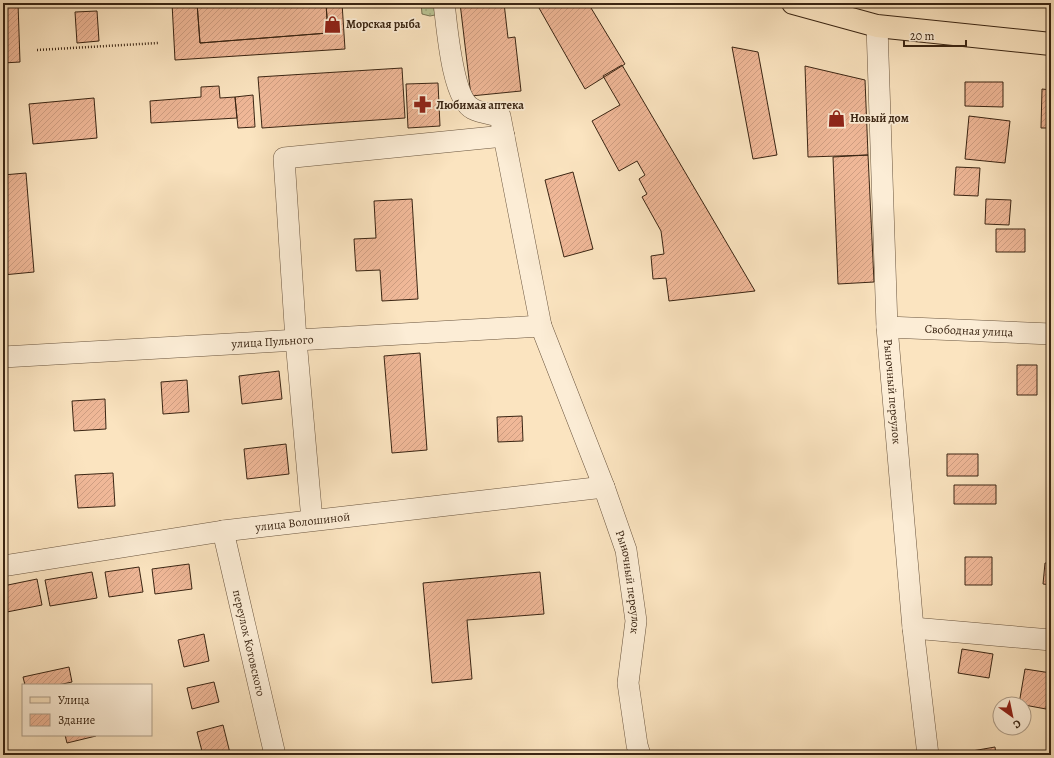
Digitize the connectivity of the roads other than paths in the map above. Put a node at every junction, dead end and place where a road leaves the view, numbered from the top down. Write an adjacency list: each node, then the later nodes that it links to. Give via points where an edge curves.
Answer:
1 (444, 3): 5 (street, Рыночный переулок, via 453,67 461,96 472,109 500,116)
2 (793, 3): 3 (main road)
3 (877, 26): 4 (main road); 7 (street, Рыночный переулок)
4 (1051, 44)
5 (504, 136): 6 (street, Рыночный переулок); 9 (street, via 284,158)
6 (541, 326): 9 (street, улица Пульного); 11 (street, Рыночный переулок)
7 (887, 327): 8 (street, Свободная улица); 15 (street, Рыночный переулок)
8 (1051, 334)
9 (296, 340): 10 (street, улица Пульного); 12 (street)
10 (3, 358)
11 (604, 487): 12 (street, улица Волошиной); 18 (street, Рыночный переулок, via 626,550 636,621 628,684)
12 (312, 520): 13 (street, улица Волошиной)
13 (223, 531): 14 (street, улица Волошиной); 17 (street, переулок Котовского)
14 (3, 566)
15 (913, 628): 16 (street); 19 (street, Рыночный переулок)
16 (1051, 640)
17 (275, 755)
18 (640, 755)
19 (928, 755)

